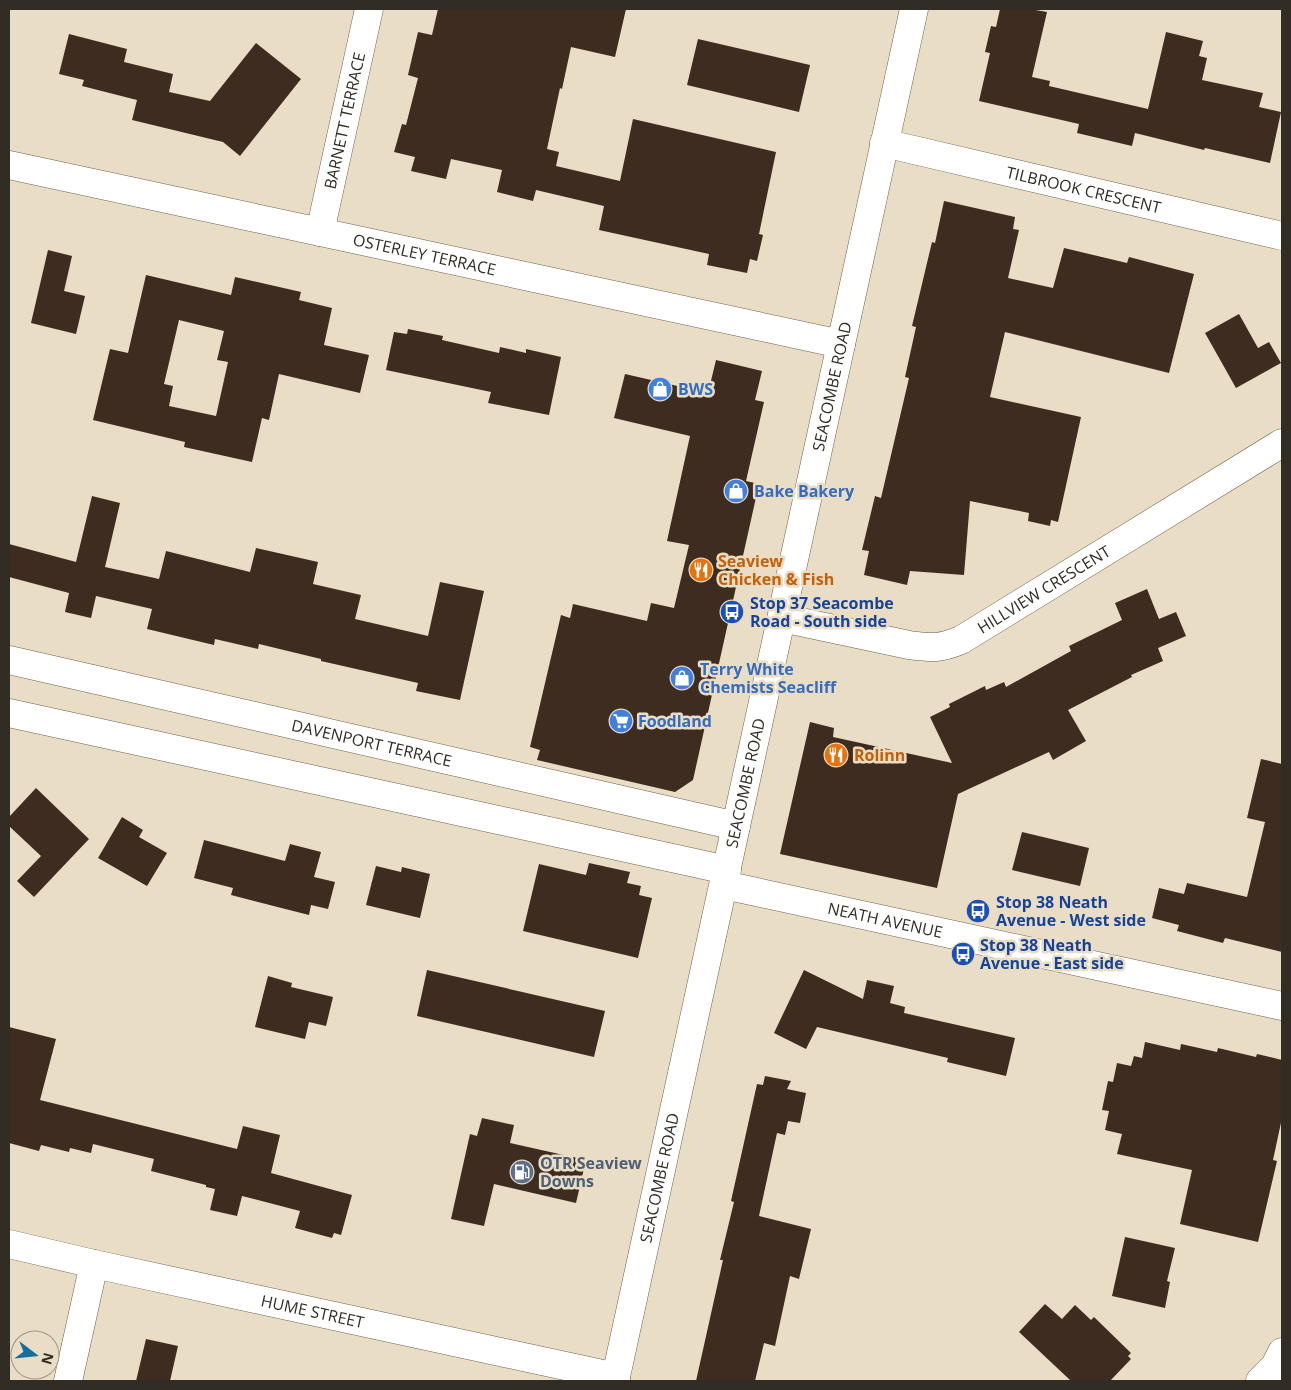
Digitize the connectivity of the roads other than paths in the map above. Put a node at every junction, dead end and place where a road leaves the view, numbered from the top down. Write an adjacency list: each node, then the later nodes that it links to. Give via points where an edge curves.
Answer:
1 (369, 9): 5 (street, BARNETT TERRACE)
2 (914, 9): 3 (street, SEACOMBE ROAD)
3 (884, 143): 6 (street, TILBROOK CRESCENT); 7 (street, SEACOMBE ROAD)
4 (9, 165): 5 (street, OSTERLEY TERRACE)
5 (320, 232): 7 (street, OSTERLEY TERRACE)
6 (1282, 236)
7 (841, 344): 9 (street, SEACOMBE ROAD)
8 (1282, 443): 9 (street, HILLVIEW CRESCENT, via 945,647 908,645)
9 (782, 618): 12 (street, SEACOMBE ROAD)
10 (9, 660): 12 (street, DAVENPORT TERRACE)
11 (9, 713): 13 (street)
12 (736, 826): 13 (street, SEACOMBE ROAD)
13 (725, 878): 14 (street, NEATH AVENUE); 18 (street, SEACOMBE ROAD)
14 (1282, 1006)
15 (9, 1244): 16 (street, HUME STREET)
16 (94, 1264): 18 (street, HUME STREET); 19 (street)
17 (1282, 1352): 20 (street, via 1275,1366)
18 (616, 1379)
19 (68, 1381)
20 (1260, 1381)

